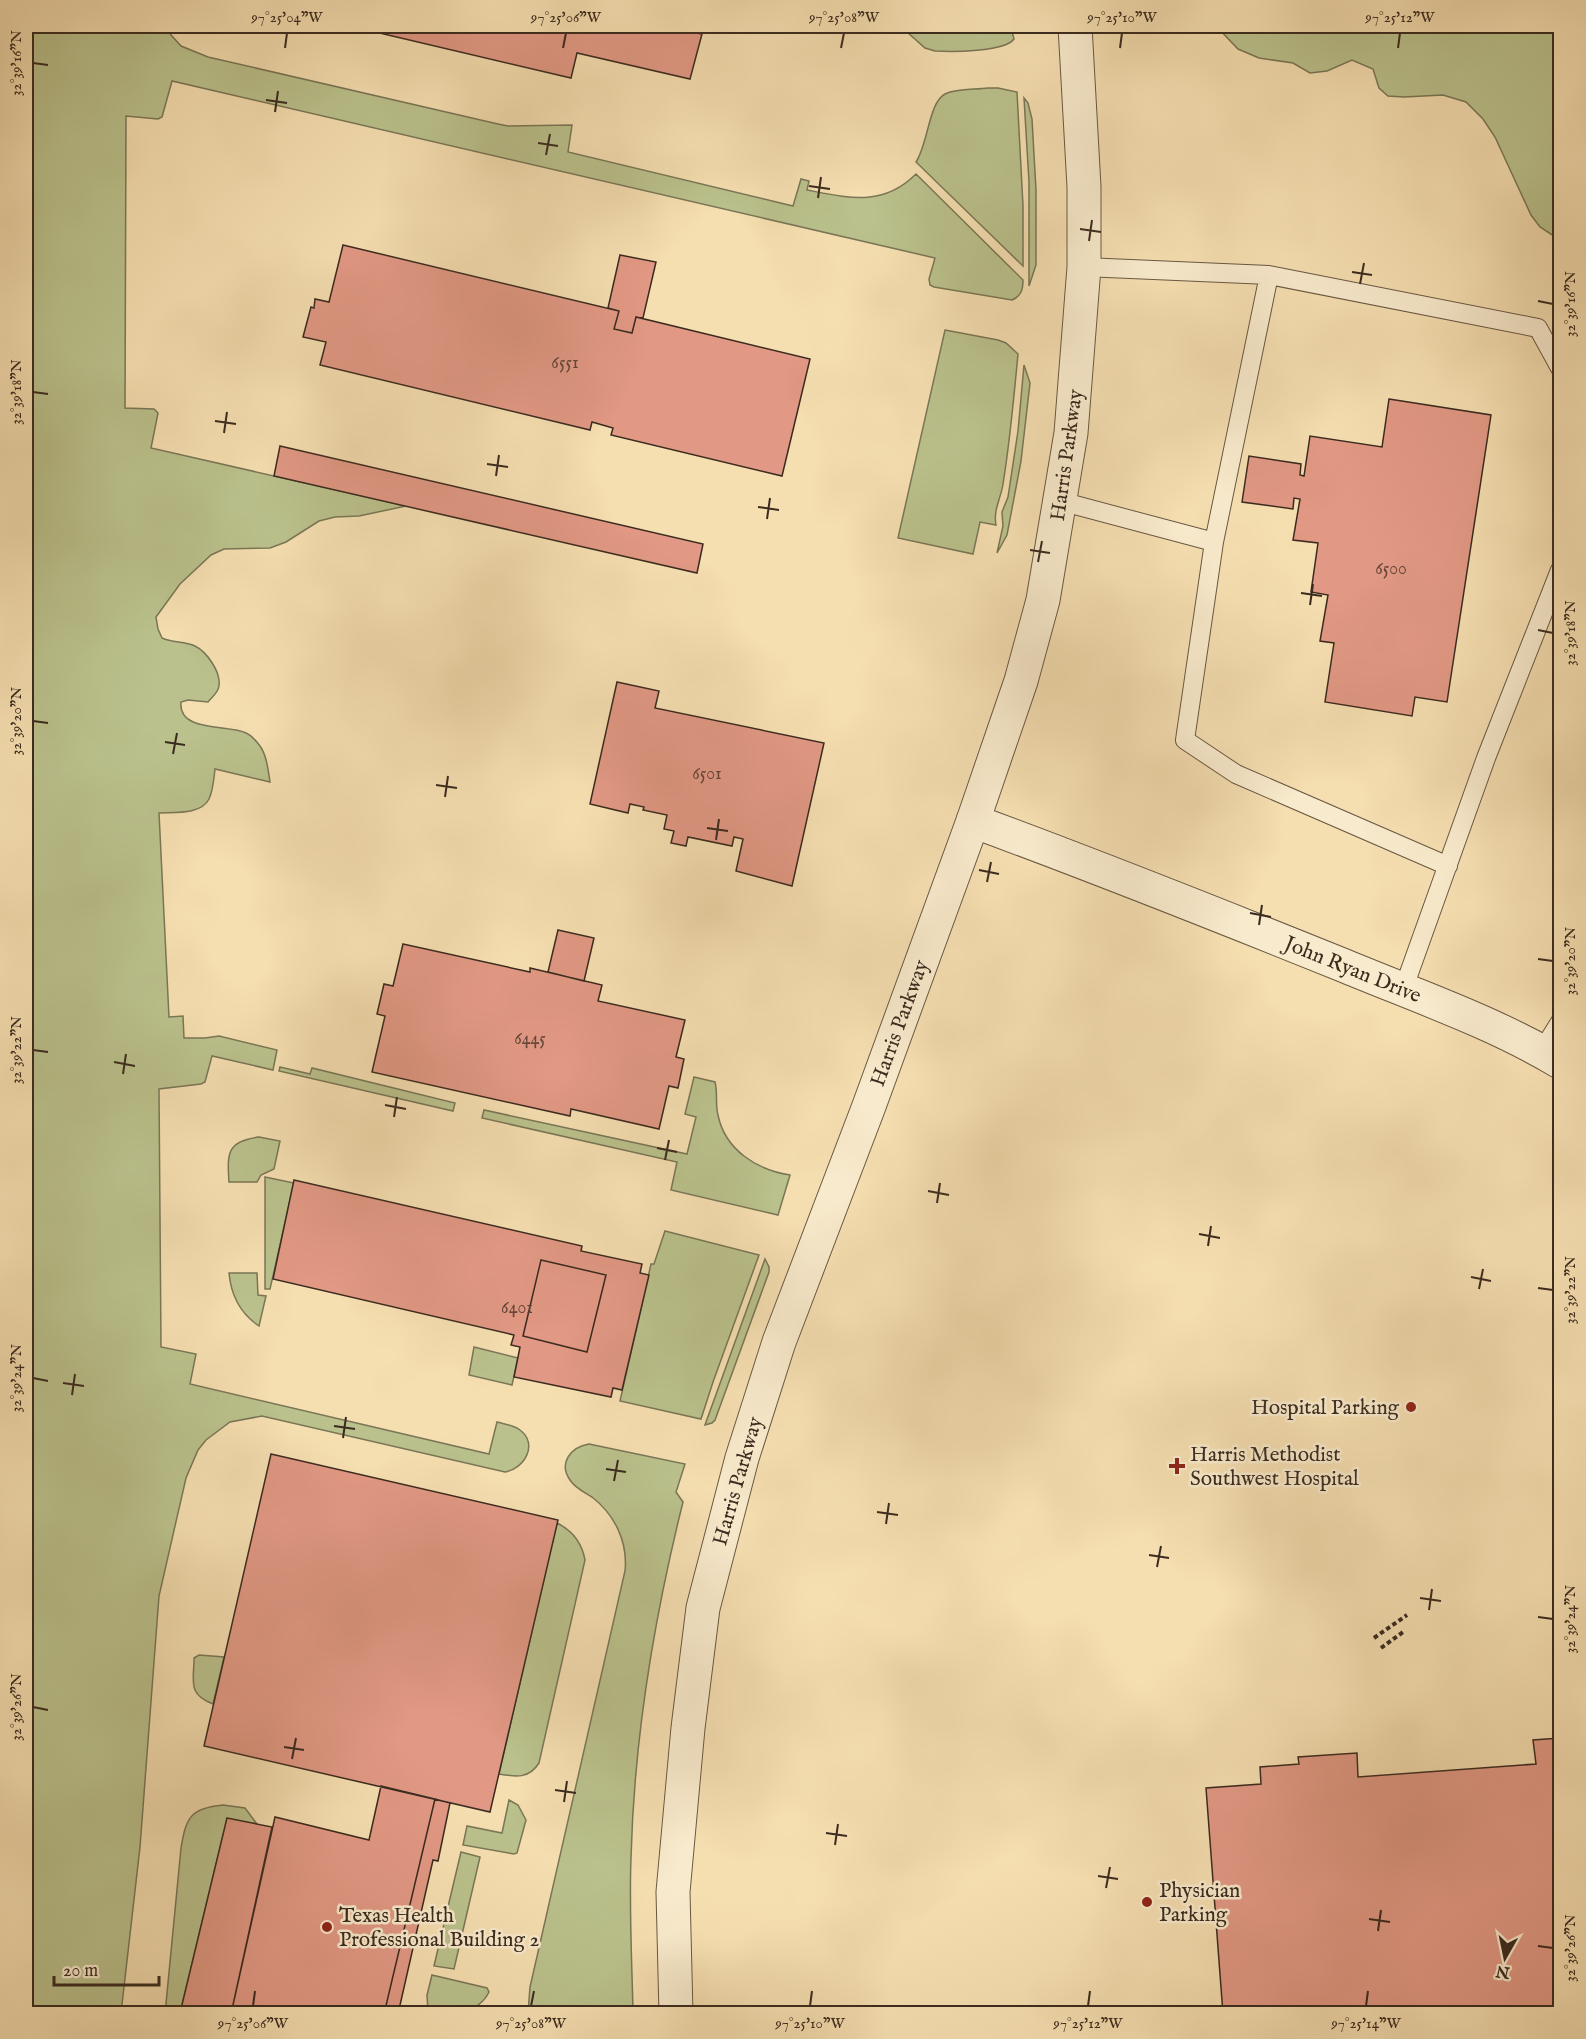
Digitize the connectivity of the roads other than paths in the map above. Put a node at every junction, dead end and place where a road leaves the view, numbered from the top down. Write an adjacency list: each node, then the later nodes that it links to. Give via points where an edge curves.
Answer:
1 (1075, 26): 2 (street, Harris Parkway)
2 (1084, 267): 3 (lane); 5 (street, Harris Parkway, via 1071,433)
3 (1269, 274): 4 (lane, via 1538,328); 6 (lane)
4 (1560, 368)
5 (1060, 501): 6 (lane); 8 (street, Harris Parkway, via 1043,600 1021,681)
6 (1214, 542): 9 (lane, via 1185,740 1236,774)
7 (1560, 570): 9 (lane)
8 (973, 821): 10 (street, John Ryan Drive, via 1109,871); 13 (street, Harris Parkway, via 779,1342 742,1458 703,1608 687,1728 673,1892)
9 (1448, 866): 10 (lane)
10 (1403, 990): 12 (street, John Ryan Drive)
11 (1560, 1022): 12 (lane)
12 (1551, 1056)
13 (676, 2013)

